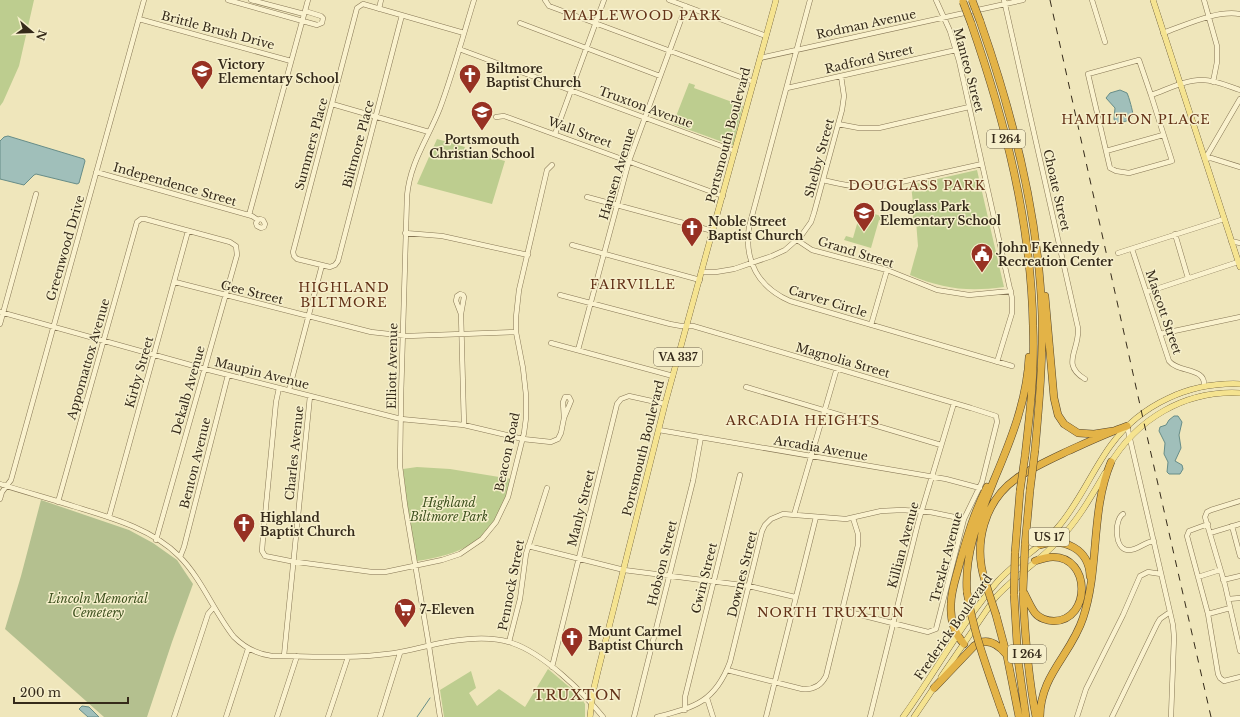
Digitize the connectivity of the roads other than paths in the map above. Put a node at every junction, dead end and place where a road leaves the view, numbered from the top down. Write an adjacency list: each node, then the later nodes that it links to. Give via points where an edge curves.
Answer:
1 (144, 0): 27 (street, Greenwood Drive)
2 (228, 0): 28 (street)
3 (251, 0): 22 (street)
4 (308, 0): 22 (street)
5 (381, 0): 21 (street)
6 (474, 0): 32 (street, Elliott Avenue)
7 (545, 0): 30 (street, via 549,6)
8 (604, 0): 30 (street)
9 (670, 0): 20 (street)
10 (776, 0): 33 (main road, Portsmouth Boulevard / VA 337)
11 (810, 0): 37 (street, Carver Circle)
12 (936, 0): 26 (street, Manteo Street)
13 (972, 0): 79 (highway, I 264, bridge, via 999,79 1021,162)
14 (1023, 0): 19 (street, Rodman Avenue)
15 (1092, 0): 34 (street)
16 (1152, 0): 31 (main road)
17 (1204, 0): 25 (street)
18 (963, 1): 103 (highway, I 264, bridge, via 996,100 1018,189 1024,222)
19 (1004, 2): 26 (street, Rodman Avenue); 126 (street, Choate Street, via 1078,328 1072,362 1074,369)
20 (686, 6): 33 (street); 39 (street, Hansen Avenue)
21 (379, 9): 24 (street, Summers Place); 52 (street, Summers Place, via 363,4 357,8)
22 (304, 13): 28 (street); 28 (street, via 321,16 323,22 317,25)
23 (1240, 14): 25 (street)
24 (402, 15): 32 (street, Summers Place); 54 (street, Biltmore Place)
25 (1209, 17): 31 (street); 45 (street, via 1217,46)
26 (944, 18): 37 (street, Rodman Avenue); 38 (street, Manteo Street)
27 (139, 19): 41 (street, Brittle Brush Drive); 68 (street, Greenwood Drive)
28 (302, 21): 41 (street)
29 (520, 23): 35 (street)
30 (595, 23): 35 (street); 39 (street)
31 (1163, 32): 46 (main road)
32 (464, 33): 36 (street, Elliott Avenue)
33 (766, 36): 40 (main road, Portsmouth Boulevard / VA 337)
34 (1106, 42)
35 (586, 48): 42 (street); 48 (street)
36 (459, 49): 48 (street, Truxton Avenue); 58 (street, Elliott Avenue)
37 (797, 50): 40 (street, Rodman Avenue); 47 (street, Carver Circle)
38 (956, 50): 43 (street, Radford Street); 53 (street, Manteo Street)
39 (670, 51): 42 (street, Hansen Avenue); 44 (street)
40 (760, 58): 44 (main road, Portsmouth Boulevard / VA 337)
41 (291, 61): 74 (street)
42 (660, 76): 56 (street, Hansen Avenue)
43 (841, 76): 47 (street, Radford Street); 57 (street, Shelby Street, via 843,100)
44 (754, 82): 61 (main road, Portsmouth Boulevard / VA 337)
45 (1213, 82): 46 (street, via 1199,80); 49 (street)
46 (1180, 85): 50 (street); 63 (main road)
47 (787, 88): 90 (street, Carver Circle, via 749,227 748,242)
48 (571, 90): 56 (street, Truxton Avenue); 59 (street)
49 (1240, 90)
50 (1151, 95): 60 (street); 62 (street, via 1139,60 1088,74)
51 (1240, 99): 63 (street)
52 (332, 104): 54 (street); 92 (street, Summers Place, via 293,252 297,259)
53 (969, 107): 57 (street, via 879,128); 66 (street, Manteo Street)
54 (375, 117): 58 (street); 92 (street, Biltmore Place, via 338,261 332,266)
55 (496, 117): 59 (street, Wall Street, via 504,116)
56 (645, 117): 61 (street, Truxton Avenue); 64 (street, Hansen Avenue)
57 (838, 124): 69 (street, Shelby Street)
58 (429, 132): 80 (street, Elliott Avenue, via 416,157 410,176)
59 (554, 134): 64 (street, Wall Street)
60 (1164, 135): 62 (street); 62 (street, via 1172,161 1129,173 1110,168)
61 (735, 151): 71 (main road, Portsmouth Boulevard / VA 337)
62 (1106, 151)
63 (1205, 159): 67 (street, via 1211,158); 75 (main road)
64 (629, 161): 71 (street, Wall Street); 73 (street, Hansen Avenue)
65 (552, 164): 89 (street, Beacon Road, via 547,170)
66 (982, 164): 69 (street, via 883,186 854,187); 98 (street, Manteo Street)
67 (1240, 167)
68 (96, 172): 74 (street, Independence Street); 110 (street, Greenwood Drive)
69 (823, 180): 82 (street, Shelby Street, via 810,222)
70 (36, 194): 104 (street)
71 (723, 196): 77 (main road, Portsmouth Boulevard / VA 337)
72 (586, 197): 73 (street)
73 (617, 205): 77 (street); 88 (street, Hansen Avenue)
74 (249, 215): 76 (street, Independence Street)
75 (1224, 219): 81 (street); 83 (main road)
76 (258, 220)
77 (713, 231): 94 (main road, Portsmouth Boulevard / VA 337)
78 (188, 232): 97 (street, Kirby Street); 101 (street, Dekalb Avenue, via 230,242 236,246 237,255); 116 (street, Appomattox Avenue, via 145,219 137,222)
79 (1034, 232): 143 (highway, via 1043,274 1054,398 1058,415 1064,424 1078,433); 191 (highway, I 264, bridge, via 1041,289 1042,338 1040,393)
80 (405, 233): 89 (street, via 442,236); 115 (street, Elliott Avenue)
81 (1175, 234): 86 (street); 95 (street)
82 (797, 240): 90 (street, via 780,253); 93 (street, Grand Street, via 812,250)
83 (1232, 241): 84 (street); 91 (main road)
84 (1240, 244)
85 (572, 245): 88 (street)
86 (1132, 249): 87 (street); 99 (street, Mascott Street)
87 (1118, 253)
88 (604, 254): 96 (street); 102 (street, Hansen Avenue)
89 (528, 255): 112 (street, Beacon Road, via 517,303)
90 (752, 263): 94 (street, via 724,271); 109 (street, Carver Circle, via 763,283 781,297)
91 (1239, 264): 95 (street)
92 (322, 265): 107 (street)
93 (887, 270): 98 (street, Grand Street, via 924,286 949,293 969,295); 109 (street)
94 (702, 272): 96 (main road, Portsmouth Boulevard / VA 337)
95 (1188, 278): 99 (street)
96 (700, 280): 111 (main road, Portsmouth Boulevard / VA 337)
97 (175, 282): 101 (street, Gee Street); 119 (street, Kirby Street)
98 (1011, 291): 120 (street, Manteo Street, via 1012,313)
99 (1147, 292): 114 (street, Mascott Street)
100 (560, 295): 102 (street, Magnolia Street)
101 (225, 296): 107 (street, Gee Street); 123 (street, Dekalb Avenue)
102 (591, 303): 111 (street, Magnolia Street, via 670,324); 118 (street, Hansen Avenue)
103 (1032, 305): 149 (highway, via 1026,387); 239 (highway, I 264, bridge, via 1032,380 1020,491 1014,594 1018,660)
104 (2, 312): 108 (street); 110 (street, Maupin Avenue)
105 (461, 314): 113 (street)
106 (1240, 316): 114 (street)
107 (309, 317): 115 (street, Gee Street, via 355,329); 131 (street)
108 (0, 324)
109 (871, 325): 120 (street, Carver Circle)
110 (54, 326): 116 (street, Maupin Avenue); 154 (street, Greenwood Drive, via 11,480)
111 (687, 326): 122 (street, Magnolia Street); 125 (main road, Portsmouth Boulevard / VA 337)
112 (516, 332): 113 (street, Gee Street); 146 (street, Beacon Road, via 526,395 526,418)
113 (461, 334): 115 (street, Gee Street); 140 (street)
114 (1160, 334): 128 (street, Mascott Street, via 1171,364 1200,374 1204,379)
115 (403, 335): 139 (street, Elliott Avenue)
116 (104, 341): 119 (street, Maupin Avenue); 159 (street, Appomattox Avenue)
117 (551, 343): 118 (street)
118 (578, 350): 125 (street)
119 (154, 355): 123 (street, Maupin Avenue); 163 (street, Kirby Street)
120 (997, 362): 121 (street, Carver Circle)
121 (1012, 366)
122 (837, 368): 134 (street, Magnolia Street); 136 (street)
123 (205, 369): 124 (street, Maupin Avenue); 171 (street, Dekalb Avenue)
124 (228, 375): 130 (street, Maupin Avenue); 177 (street, Benton Avenue)
125 (673, 376): 135 (main road, Portsmouth Boulevard / VA 337)
126 (1085, 379)
127 (1240, 384): 128 (main road, Frederick Boulevard / US 17)
128 (1204, 386): 141 (main road, Frederick Boulevard / US 17, via 1159,402)
129 (746, 387): 136 (street)
130 (279, 388): 131 (street, Maupin Avenue); 179 (street, Beacon Road, via 262,551 267,557)
131 (289, 390): 133 (street, Maupin Avenue)
132 (1240, 393): 144 (main road, Frederick Boulevard / US 17, via 1206,395 1178,403 1155,416)
133 (310, 396): 139 (street, Maupin Avenue); 179 (street, Charles Avenue)
134 (954, 403): 137 (street, Magnolia Street); 147 (street, Killian Avenue)
135 (665, 404): 142 (main road, Portsmouth Boulevard / VA 337); 178 (street, Manly Street, via 629,396 619,401)
136 (824, 410): 147 (street); 148 (street)
137 (993, 414): 156 (street, Trexler Avenue, via 997,422)
138 (564, 418): 146 (street, Maupin Avenue, via 560,436 554,441)
139 (401, 419): 140 (street, Maupin Avenue); 181 (street, Elliott Avenue, via 402,488)
140 (464, 425): 146 (street, Maupin Avenue)
141 (1127, 426): 143 (highway); 144 (street); 174 (main road, Frederick Boulevard / US 17, via 1108,450 1068,514)
142 (659, 430): 145 (street, Arcadia Avenue); 182 (main road, Portsmouth Boulevard / VA 337)
143 (1113, 431): 211 (highway, bridge, via 1017,478 1000,494 987,516 980,540 980,558)
144 (1130, 436): 150 (main road, Frederick Boulevard / US 17); 172 (street)
145 (701, 437): 148 (street, Arcadia Avenue); 185 (street, Hobson Street, via 695,475)
146 (522, 439): 181 (street, Beacon Road, via 508,497 490,531 460,554)
147 (941, 445): 152 (street, Killian Avenue)
148 (811, 456): 152 (street, Arcadia Avenue); 162 (street)
149 (1002, 461): 202 (highway, via 976,511 966,538 951,604); 237 (highway, bridge, via 972,541 967,592 977,637)
150 (1111, 462): 173 (main road, Frederick Boulevard / US 17, via 1081,513); 192 (highway, via 1100,496)
151 (740, 476): 189 (street, Gwin Street)
152 (932, 477): 156 (street, Arcadia Avenue); 160 (street, Killian Avenue)
153 (0, 484): 154 (street)
154 (7, 486): 157 (street, Greenwood Drive); 159 (street)
155 (547, 488): 175 (street, Pennock Street)
156 (980, 488): 166 (street, Trexler Avenue)
157 (0, 500)
158 (1240, 501): 167 (street, via 1210,510 1206,514)
159 (58, 502): 163 (street)
160 (921, 512): 165 (street, Downes Street, via 892,510); 166 (street, Downes Street); 201 (street, Killian Avenue)
161 (1123, 514): 172 (street, via 1118,520 1118,541 1121,547 1130,551 1146,542)
162 (794, 515): 164 (street, Downes Street); 190 (street, Downes Street, via 779,515 765,525)
163 (109, 517): 171 (street)
164 (816, 517): 165 (street, Downes Street); 193 (street)
165 (853, 518): 198 (street, via 858,534 858,545)
166 (964, 519): 201 (street, Trexler Avenue, via 937,627 934,631 926,631)
167 (1208, 524): 170 (street); 187 (street, via 1188,531 1187,534)
168 (1240, 524): 169 (street)
169 (1232, 526): 170 (street); 176 (street)
170 (1210, 533): 183 (street)
171 (156, 540): 177 (street)
172 (1154, 541): 184 (street)
173 (1057, 542): 174 (highway); 180 (main road, Frederick Boulevard / US 17); 192 (highway, via 1070,546 1083,556 1089,568)
174 (1040, 545): 202 (main road, Frederick Boulevard / US 17, via 998,580)
175 (528, 546): 178 (street); 203 (street, Pennock Street)
176 (1240, 556)
177 (180, 557): 196 (street)
178 (579, 559): 182 (street); 213 (street, Manly Street)
179 (293, 561): 181 (street, Beacon Road, via 372,572 385,572); 209 (street, Charles Avenue)
180 (1035, 561): 191 (highway, via 1054,557 1064,559 1073,565 1081,579 1080,599 1076,609 1068,616 1052,621 1043,619 1035,613); 204 (main road, Frederick Boulevard / US 17, via 995,598)
181 (415, 565): 205 (street, Elliott Avenue)
182 (624, 570): 185 (street); 219 (main road, Portsmouth Boulevard / VA 337)
183 (1220, 570): 187 (street); 188 (street)
184 (1161, 574): 199 (street); 242 (street, via 1148,572 1140,576 1086,689)
185 (670, 576): 189 (street); 230 (street, Hobson Street)
186 (1240, 576): 188 (street)
187 (1198, 577): 200 (street)
188 (1223, 580): 195 (street)
189 (714, 581): 190 (street); 220 (street, Gwin Street, via 685,697)
190 (749, 586): 193 (street); 214 (street, Downes Street)
191 (1023, 591): 240 (highway, I 264, via 1025,640)
192 (1090, 592): 241 (highway, via 1078,632 1046,685)
193 (795, 597): 216 (street)
194 (1240, 598): 195 (street)
195 (1228, 599): 197 (street)
196 (214, 607): 206 (street, via 234,637); 222 (street, via 208,614)
197 (1230, 608): 200 (street); 207 (street, via 1235,620)
198 (842, 610): 201 (street); 216 (street, via 826,676 821,683 806,690)
199 (1170, 612): 243 (street, via 1157,624); 244 (street, via 1174,637)
200 (1208, 614): 215 (street, via 1220,678 1224,681)
201 (893, 623): 234 (street, Killian Avenue)
202 (957, 636): 204 (highway); 235 (main road, Frederick Boulevard / US 17)
203 (509, 642): 205 (street, via 464,640); 213 (street, via 528,650)
204 (964, 644): 217 (main road, Frederick Boulevard / US 17)
205 (429, 646): 208 (street); 227 (street, Elliott Avenue)
206 (248, 649): 209 (street, via 265,655); 223 (street)
207 (1240, 651)
208 (400, 652): 212 (street); 226 (street)
209 (284, 656): 210 (street)
210 (297, 656): 212 (street); 224 (street)
211 (1007, 656): 217 (highway, via 995,643 980,642); 238 (highway)
212 (348, 657): 225 (street)
213 (552, 667): 219 (street)
214 (727, 670): 216 (street); 218 (street, Downes Street, via 720,683)
215 (1240, 677)
216 (774, 682): 233 (street)
217 (934, 688): 236 (main road, Frederick Boulevard / US 17)
218 (706, 698): 220 (street, Downes Street); 232 (street)
219 (591, 703): 228 (main road, Portsmouth Boulevard / VA 337); 229 (street)
220 (685, 710): 221 (street, Downes Street)
221 (664, 716): 231 (street, Downes Street)
222 (174, 717)
223 (226, 717)
224 (277, 717)
225 (328, 717)
226 (380, 717)
227 (440, 717)
228 (590, 717)
229 (603, 717)
230 (634, 717)
231 (657, 717)
232 (713, 717)
233 (766, 717)
234 (870, 717)
235 (903, 717)
236 (914, 717)
237 (1004, 717)
238 (1019, 717)
239 (1026, 717)
240 (1036, 717)
241 (1040, 717)
242 (1077, 717)
243 (1112, 717)
244 (1171, 717)

